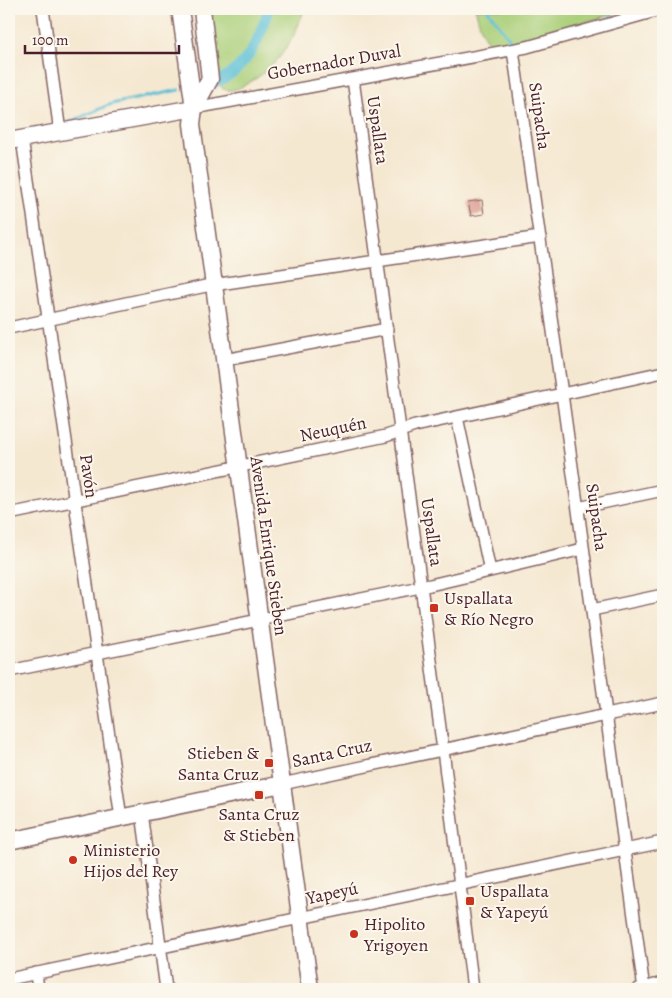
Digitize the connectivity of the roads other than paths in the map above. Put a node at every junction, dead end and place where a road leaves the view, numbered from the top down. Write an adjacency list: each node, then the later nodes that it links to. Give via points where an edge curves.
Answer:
1 (43, 9): 8 (street)
2 (180, 9): 7 (main road, Avenida Enrique Stieben)
3 (202, 9): 7 (main road, Avenida Enrique Stieben, via 210,79)
4 (663, 9): 5 (street, Gobernador Duval)
5 (513, 50): 6 (street, Gobernador Duval); 10 (street, Suipacha)
6 (353, 79): 7 (street, Gobernador Duval); 11 (street, Uspallata)
7 (194, 108): 8 (main road, Gobernador Duval); 12 (main road, Avenida Enrique Stieben, via 192,128)
8 (60, 132): 9 (main road, Gobernador Duval)
9 (15, 140): 13 (street, Pavón)
10 (540, 237): 11 (street); 18 (street, Suipacha)
11 (378, 261): 12 (street); 15 (street, Uspallata)
12 (214, 285): 13 (street); 16 (main road, Avenida Enrique Stieben)
13 (48, 320): 14 (street); 23 (street, Pavón)
14 (9, 328)
15 (387, 329): 16 (street); 20 (street, Uspallata)
16 (224, 360): 21 (main road, Avenida Enrique Stieben)
17 (663, 372): 18 (street, Neuquén)
18 (562, 394): 19 (street, Neuquén); 24 (street, Suipacha)
19 (457, 417): 20 (street, Neuquén); 27 (street)
20 (400, 431): 21 (street, Neuquén); 28 (street, Uspallata)
21 (238, 466): 23 (street, Neuquén); 31 (main road, Avenida Enrique Stieben)
22 (663, 490): 24 (street)
23 (74, 500): 25 (street, Neuquén); 32 (street, Pavón)
24 (578, 508): 26 (street, Suipacha)
25 (9, 514)
26 (583, 549): 27 (street); 30 (street, Suipacha)
27 (490, 570): 28 (street)
28 (421, 586): 31 (street); 36 (street, Uspallata)
29 (663, 595): 30 (street)
30 (592, 610): 35 (street, Suipacha)
31 (259, 619): 32 (street); 37 (main road, Avenida Enrique Stieben)
32 (97, 652): 33 (street); 39 (street, Pavón)
33 (9, 671)
34 (663, 702): 35 (street, Santa Cruz)
35 (606, 715): 36 (street, Santa Cruz); 42 (street, Suipacha)
36 (443, 750): 37 (street, Santa Cruz); 43 (street, Uspallata)
37 (282, 784): 38 (main road, Santa Cruz); 44 (main road, Avenida Enrique Stieben)
38 (142, 814): 39 (main road, Santa Cruz); 45 (street)
39 (121, 818): 40 (main road, Santa Cruz)
40 (9, 841)
41 (663, 842): 42 (street, Yapeyú)
42 (625, 850): 43 (street, Yapeyú); 53 (street, Suipacha)
43 (460, 885): 44 (street, Yapeyú); 52 (street, Uspallata)
44 (300, 918): 45 (street, Yapeyú); 51 (main road, Avenida Enrique Stieben)
45 (160, 947): 46 (street, Yapeyú); 50 (street)
46 (36, 974): 47 (street, Yapeyú); 49 (street)
47 (9, 979)
48 (663, 983): 53 (street)
49 (38, 989)
50 (166, 989)
51 (310, 989)
52 (472, 989)
53 (641, 989)

